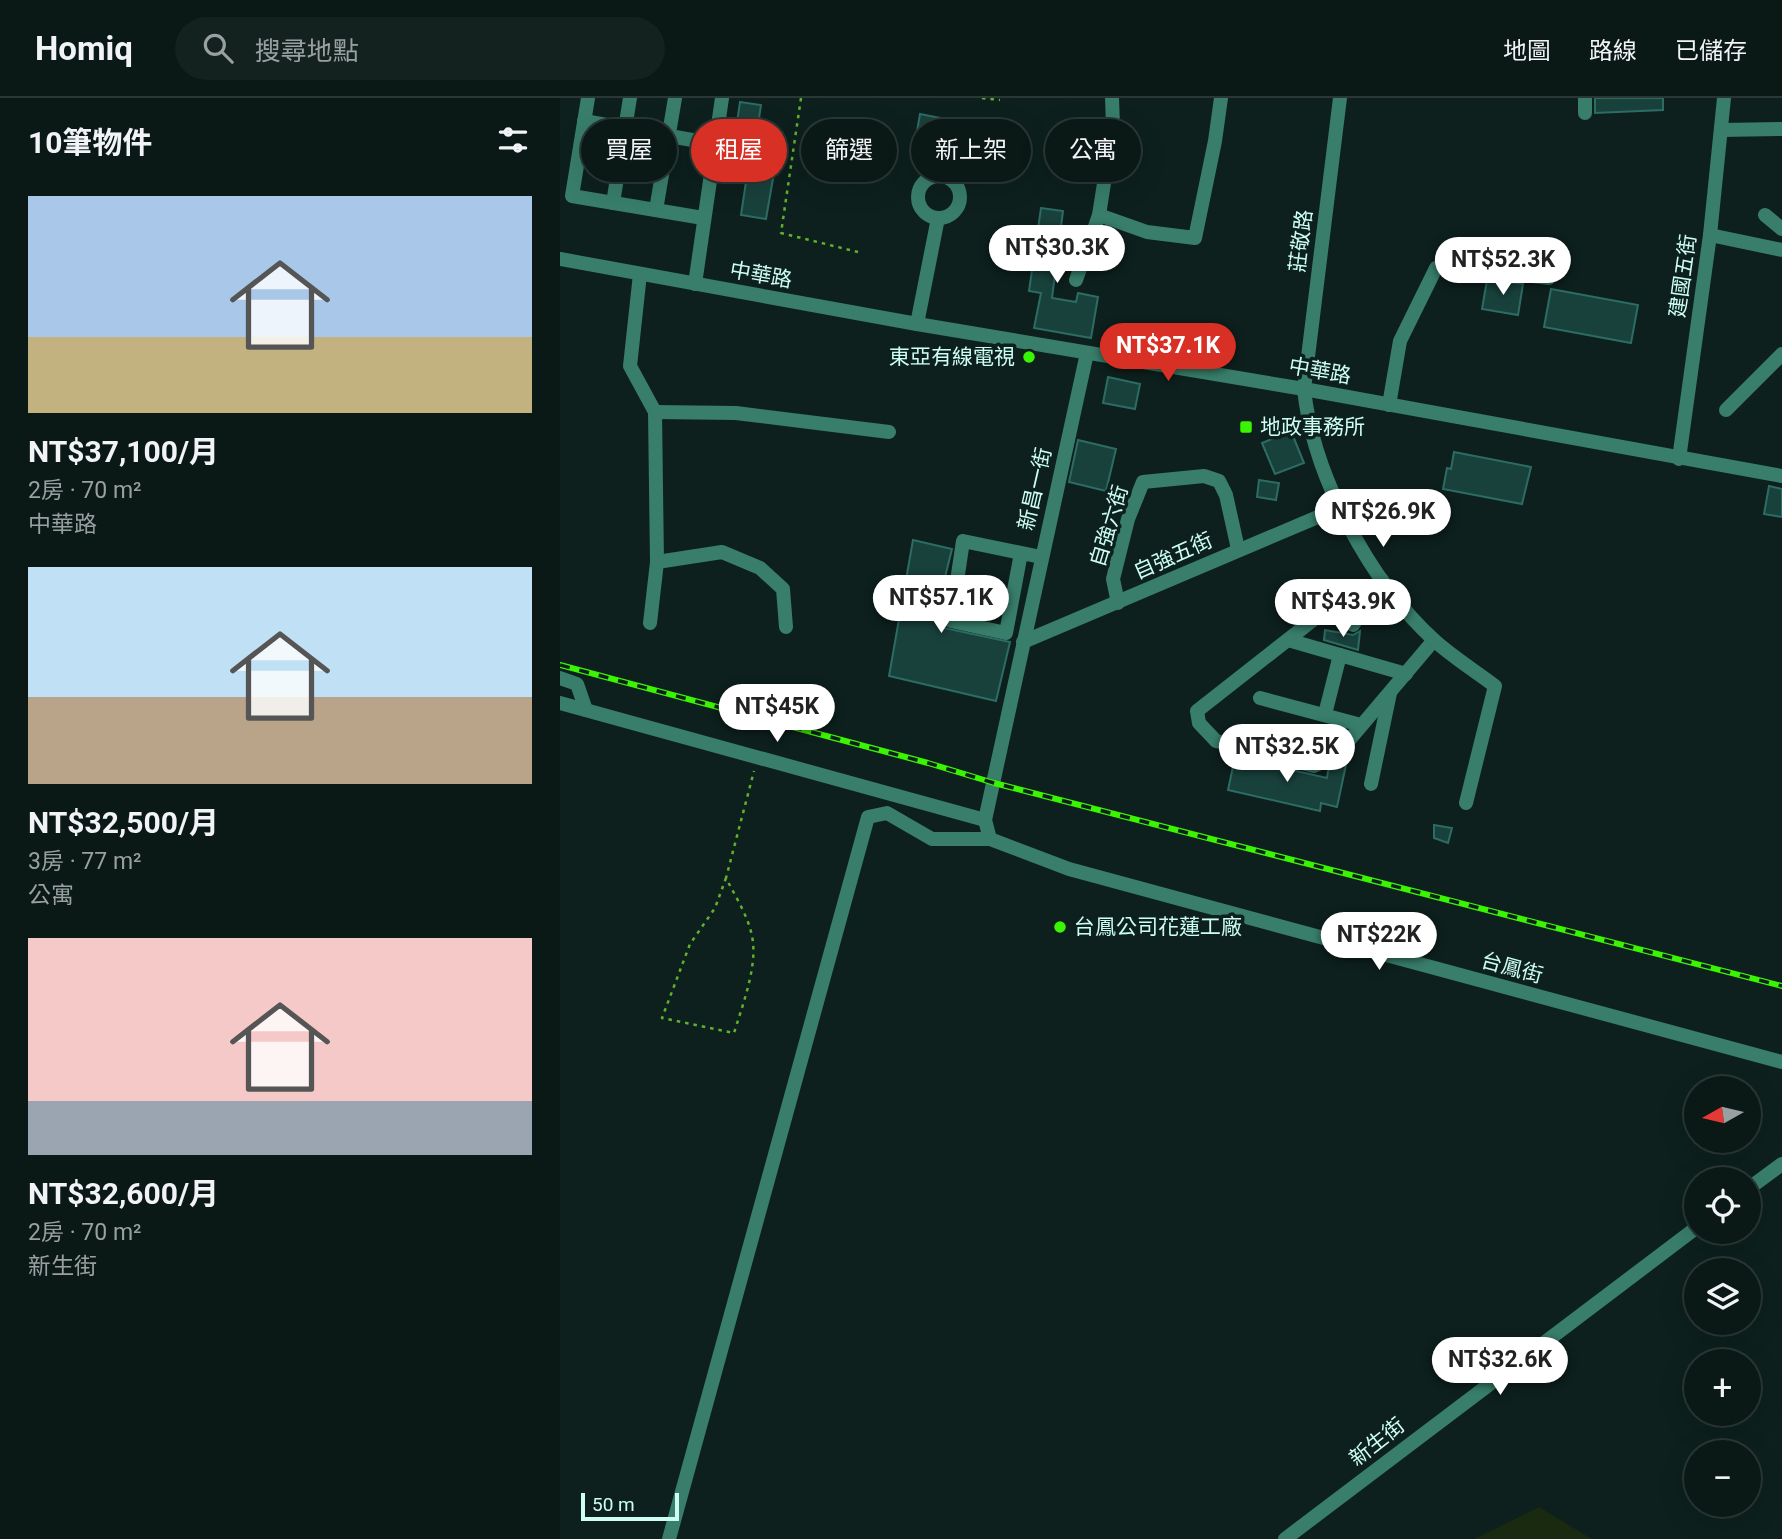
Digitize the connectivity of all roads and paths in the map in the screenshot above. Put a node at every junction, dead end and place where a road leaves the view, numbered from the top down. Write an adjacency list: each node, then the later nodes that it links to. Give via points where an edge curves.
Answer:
1 (588, 98): 14 (street)
2 (630, 98): 15 (street)
3 (675, 98): 16 (street)
4 (722, 98): 17 (street)
5 (801, 98): 33 (path, via 781,233)
6 (982, 98): 12 (path)
7 (1112, 98): 26 (street)
8 (1221, 98): 26 (street, via 1195,238 1147,232)
9 (1340, 98): 42 (street, 莊敬路)
10 (1585, 98): 13 (street)
11 (1724, 98): 19 (street, 建國五街)
12 (1000, 100)
13 (1585, 113)
14 (584, 119)
15 (626, 119)
16 (672, 119)
17 (719, 119)
18 (1782, 129): 19 (street)
19 (1721, 130): 31 (street, 建國五街)
20 (581, 140): 24 (street, via 572,196)
21 (616, 182): 24 (street)
22 (661, 182): 25 (street)
23 (709, 182): 28 (street)
24 (613, 203): 25 (street)
25 (656, 210): 28 (street)
26 (1099, 215): 37 (street)
27 (1765, 215): 30 (street)
28 (703, 218): 38 (street)
29 (938, 218): 39 (street)
30 (1782, 229)
31 (1710, 235): 32 (street); 47 (street, 建國五街)
32 (1782, 250)
33 (858, 252)
34 (560, 259): 35 (street, 中華路)
35 (640, 274): 38 (street, 中華路); 45 (street, via 630,366)
36 (1549, 278): 43 (street, via 1445,265 1436,268 1400,341)
37 (1076, 280)
38 (695, 284): 39 (street, 中華路)
39 (916, 324): 40 (street, 中華路)
40 (1087, 353): 42 (street, 中華路); 52 (street, 新昌一街)
41 (1782, 354): 44 (street)
42 (1304, 389): 43 (street, 中華路); 49 (street, 莊敬路, via 1307,418)
43 (1389, 405): 47 (street, 中華路)
44 (1726, 410)
45 (655, 412): 46 (street, via 736,413); 53 (street)
46 (889, 432)
47 (1679, 459): 48 (street, 中華路)
48 (1782, 476)
49 (1339, 508): 50 (street, 自強五街); 54 (street, 莊敬路)
50 (1238, 549): 55 (street, 自強五街); 55 (street, 自強六街, via 1219,481 1204,476 1143,482 1113,579)
51 (1021, 553): 51 (street, via 963,541 951,621 1006,633); 52 (street)
52 (1041, 557): 62 (street, 新昌一街)
53 (657, 562): 58 (street); 59 (street, via 722,552 760,568 783,589)
54 (1382, 580): 56 (street); 61 (street, 莊敬路)
55 (1118, 603): 62 (street, 自強五街)
56 (1365, 606)
57 (1313, 620): 60 (street)
58 (650, 622)
59 (786, 626)
60 (1288, 640): 63 (street); 71 (street, via 1197,711 1199,723 1216,741 1314,766 1329,759)
61 (1434, 640): 64 (street); 74 (street, 莊敬路, via 1495,686)
62 (1023, 642): 75 (street, 新昌一街)
63 (1340, 655): 64 (street); 70 (street)
64 (1406, 674): 66 (street)
65 (560, 678): 69 (street, via 577,684)
66 (1391, 691): 71 (street); 73 (street)
67 (1260, 698): 70 (street)
68 (560, 703): 69 (street)
69 (586, 710): 72 (street)
70 (1325, 714): 71 (street)
71 (1361, 725)
72 (757, 757): 75 (street); 77 (path)
73 (1371, 784)
74 (1466, 803)
75 (985, 820): 76 (street, 新昌一街)
76 (990, 839): 78 (street, 台鳳街, via 1069,870); 82 (street, via 932,839 887,813 868,817)
77 (726, 878): 77 (path, via 747,918 754,944 734,1033 662,1018 690,944 715,908)
78 (1782, 1062)
79 (1782, 1164): 80 (street)
80 (1761, 1179)
81 (1684, 1237): 83 (street, 新生街)
82 (669, 1539)
83 (1285, 1539)

